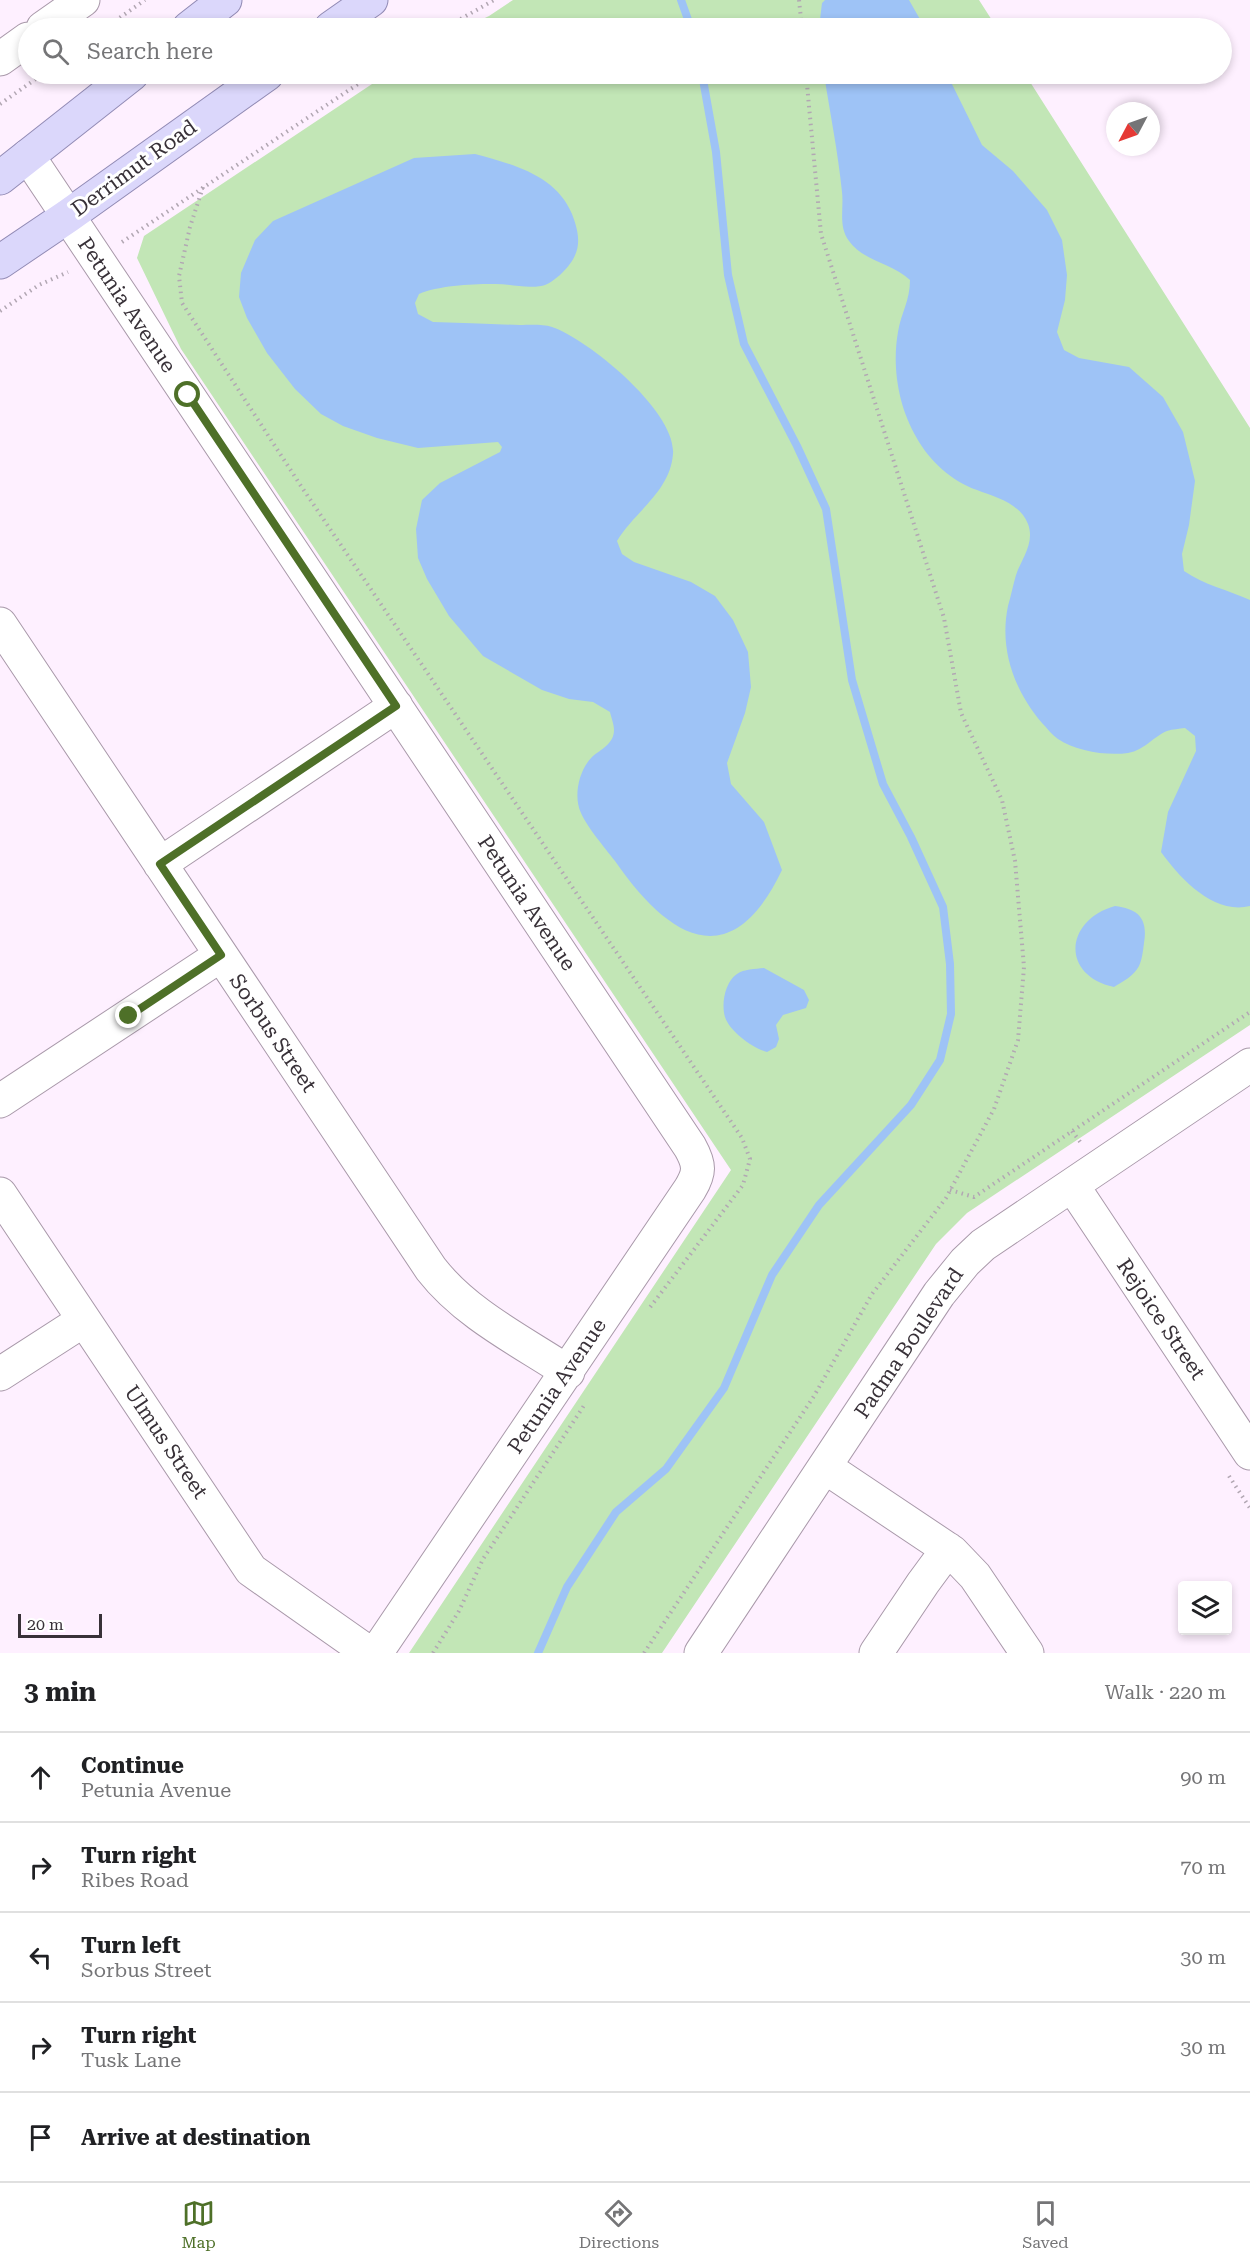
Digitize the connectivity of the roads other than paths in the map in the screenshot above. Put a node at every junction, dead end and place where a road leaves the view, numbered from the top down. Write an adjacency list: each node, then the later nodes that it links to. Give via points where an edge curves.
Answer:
1 (82, 0): 4 (street)
2 (225, 0): 5 (main road)
3 (371, 0): 6 (main road)
4 (57, 18)
5 (202, 18)
6 (345, 18)
7 (18, 46): 8 (street)
8 (0, 59)
9 (119, 84): 11 (main road)
10 (253, 84): 13 (main road, Derrimut Road)
11 (28, 156): 12 (main road); 13 (street, Petunia Avenue)
12 (0, 178)
13 (68, 216): 14 (main road, Derrimut Road); 16 (street, Petunia Avenue)
14 (0, 262)
15 (0, 624): 17 (street, Sorbus Street)
16 (396, 706): 17 (street); 24 (street, Petunia Avenue, via 690,1147 698,1166 690,1189)
17 (160, 864): 18 (street, Sorbus Street)
18 (221, 955): 20 (street); 24 (street, Sorbus Street, via 441,1282 472,1310)
19 (1250, 1065): 21 (street, Padma Boulevard)
20 (0, 1101)
21 (1072, 1185): 26 (street, Rejoice Street); 27 (street, Padma Boulevard, via 983,1245 965,1262 939,1294)
22 (0, 1194): 23 (street, Ulmus Street)
23 (84, 1320): 25 (street); 29 (street, Ulmus Street, via 251,1570)
24 (568, 1372): 30 (street, Petunia Avenue)
25 (0, 1374)
26 (1250, 1452)
27 (825, 1467): 28 (street); 31 (street, Padma Boulevard)
28 (948, 1549): 32 (street); 33 (street, via 975,1576)
29 (369, 1653)
30 (376, 1653)
31 (701, 1653)
32 (876, 1653)
33 (1027, 1653)

